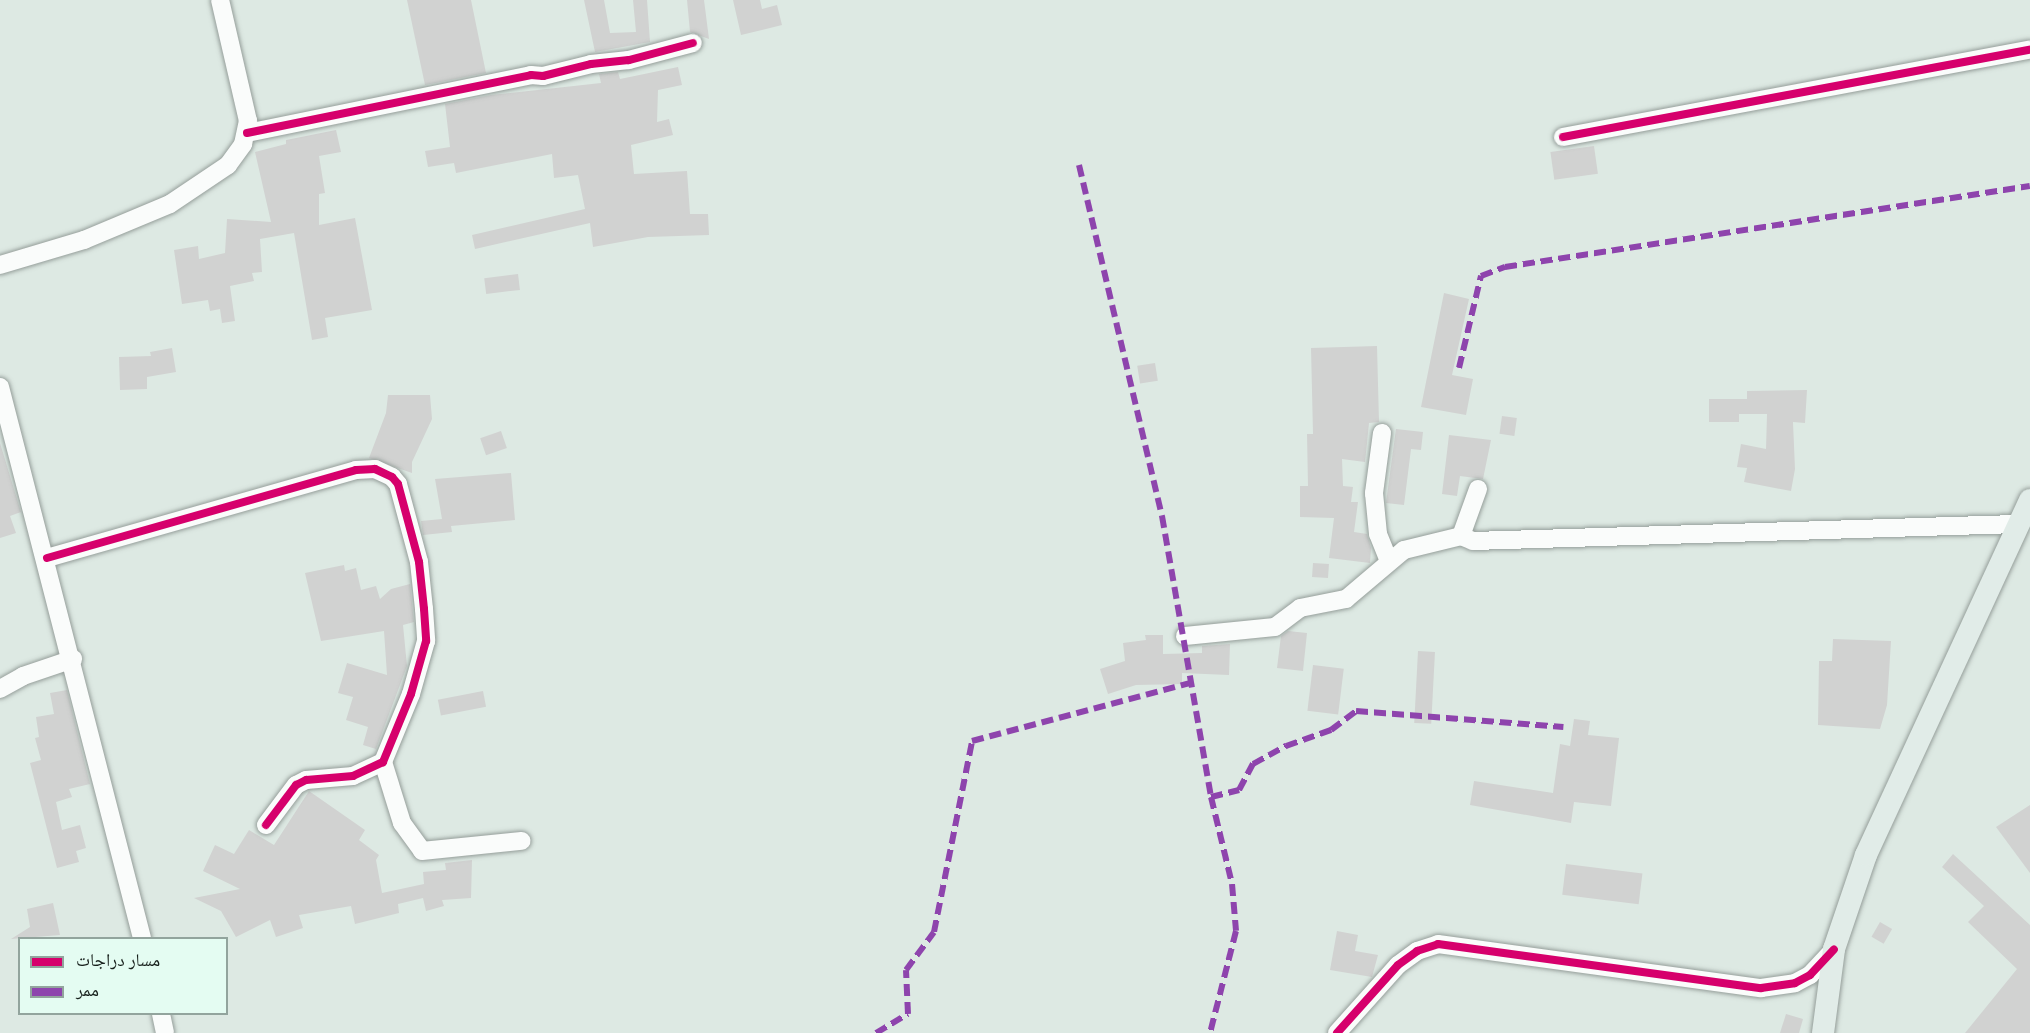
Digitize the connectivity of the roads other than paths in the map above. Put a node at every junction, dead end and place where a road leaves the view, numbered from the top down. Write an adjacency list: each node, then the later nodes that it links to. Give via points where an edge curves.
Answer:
1 (220, 0): 4 (street, via 243,89)
2 (693, 43): 4 (street, via 629,60 531,75)
3 (2030, 50): 5 (street)
4 (247, 133): 6 (street, via 228,165 170,204 84,240)
5 (1563, 137)
6 (0, 265)
7 (0, 387): 13 (street)
8 (1382, 433): 14 (street, via 1374,493 1378,534)
9 (1478, 489): 12 (street)
10 (2030, 500): 11 (main road)
11 (2017, 525): 12 (street, via 1484,540); 22 (main road, via 1866,855)
12 (1461, 536): 14 (street, via 1404,549)
13 (47, 558): 16 (street); 18 (street, via 356,470 384,472 398,484 419,562 426,641 411,694)
14 (1389, 561): 15 (street, via 1346,599 1300,608 1275,627)
15 (1185, 636)
16 (73, 659): 17 (street); 21 (street)
17 (0, 689)
18 (383, 762): 19 (street, via 353,776 306,780 296,785); 20 (street, via 402,823 422,851)
19 (266, 825)
20 (521, 842)
21 (142, 937)
22 (1834, 949): 25 (street, via 1810,975 1795,983 1761,988 1438,944 1417,951 1398,965); 26 (main road)
23 (161, 1015): 24 (street)
24 (165, 1033)
25 (1337, 1033)
26 (1823, 1033)

